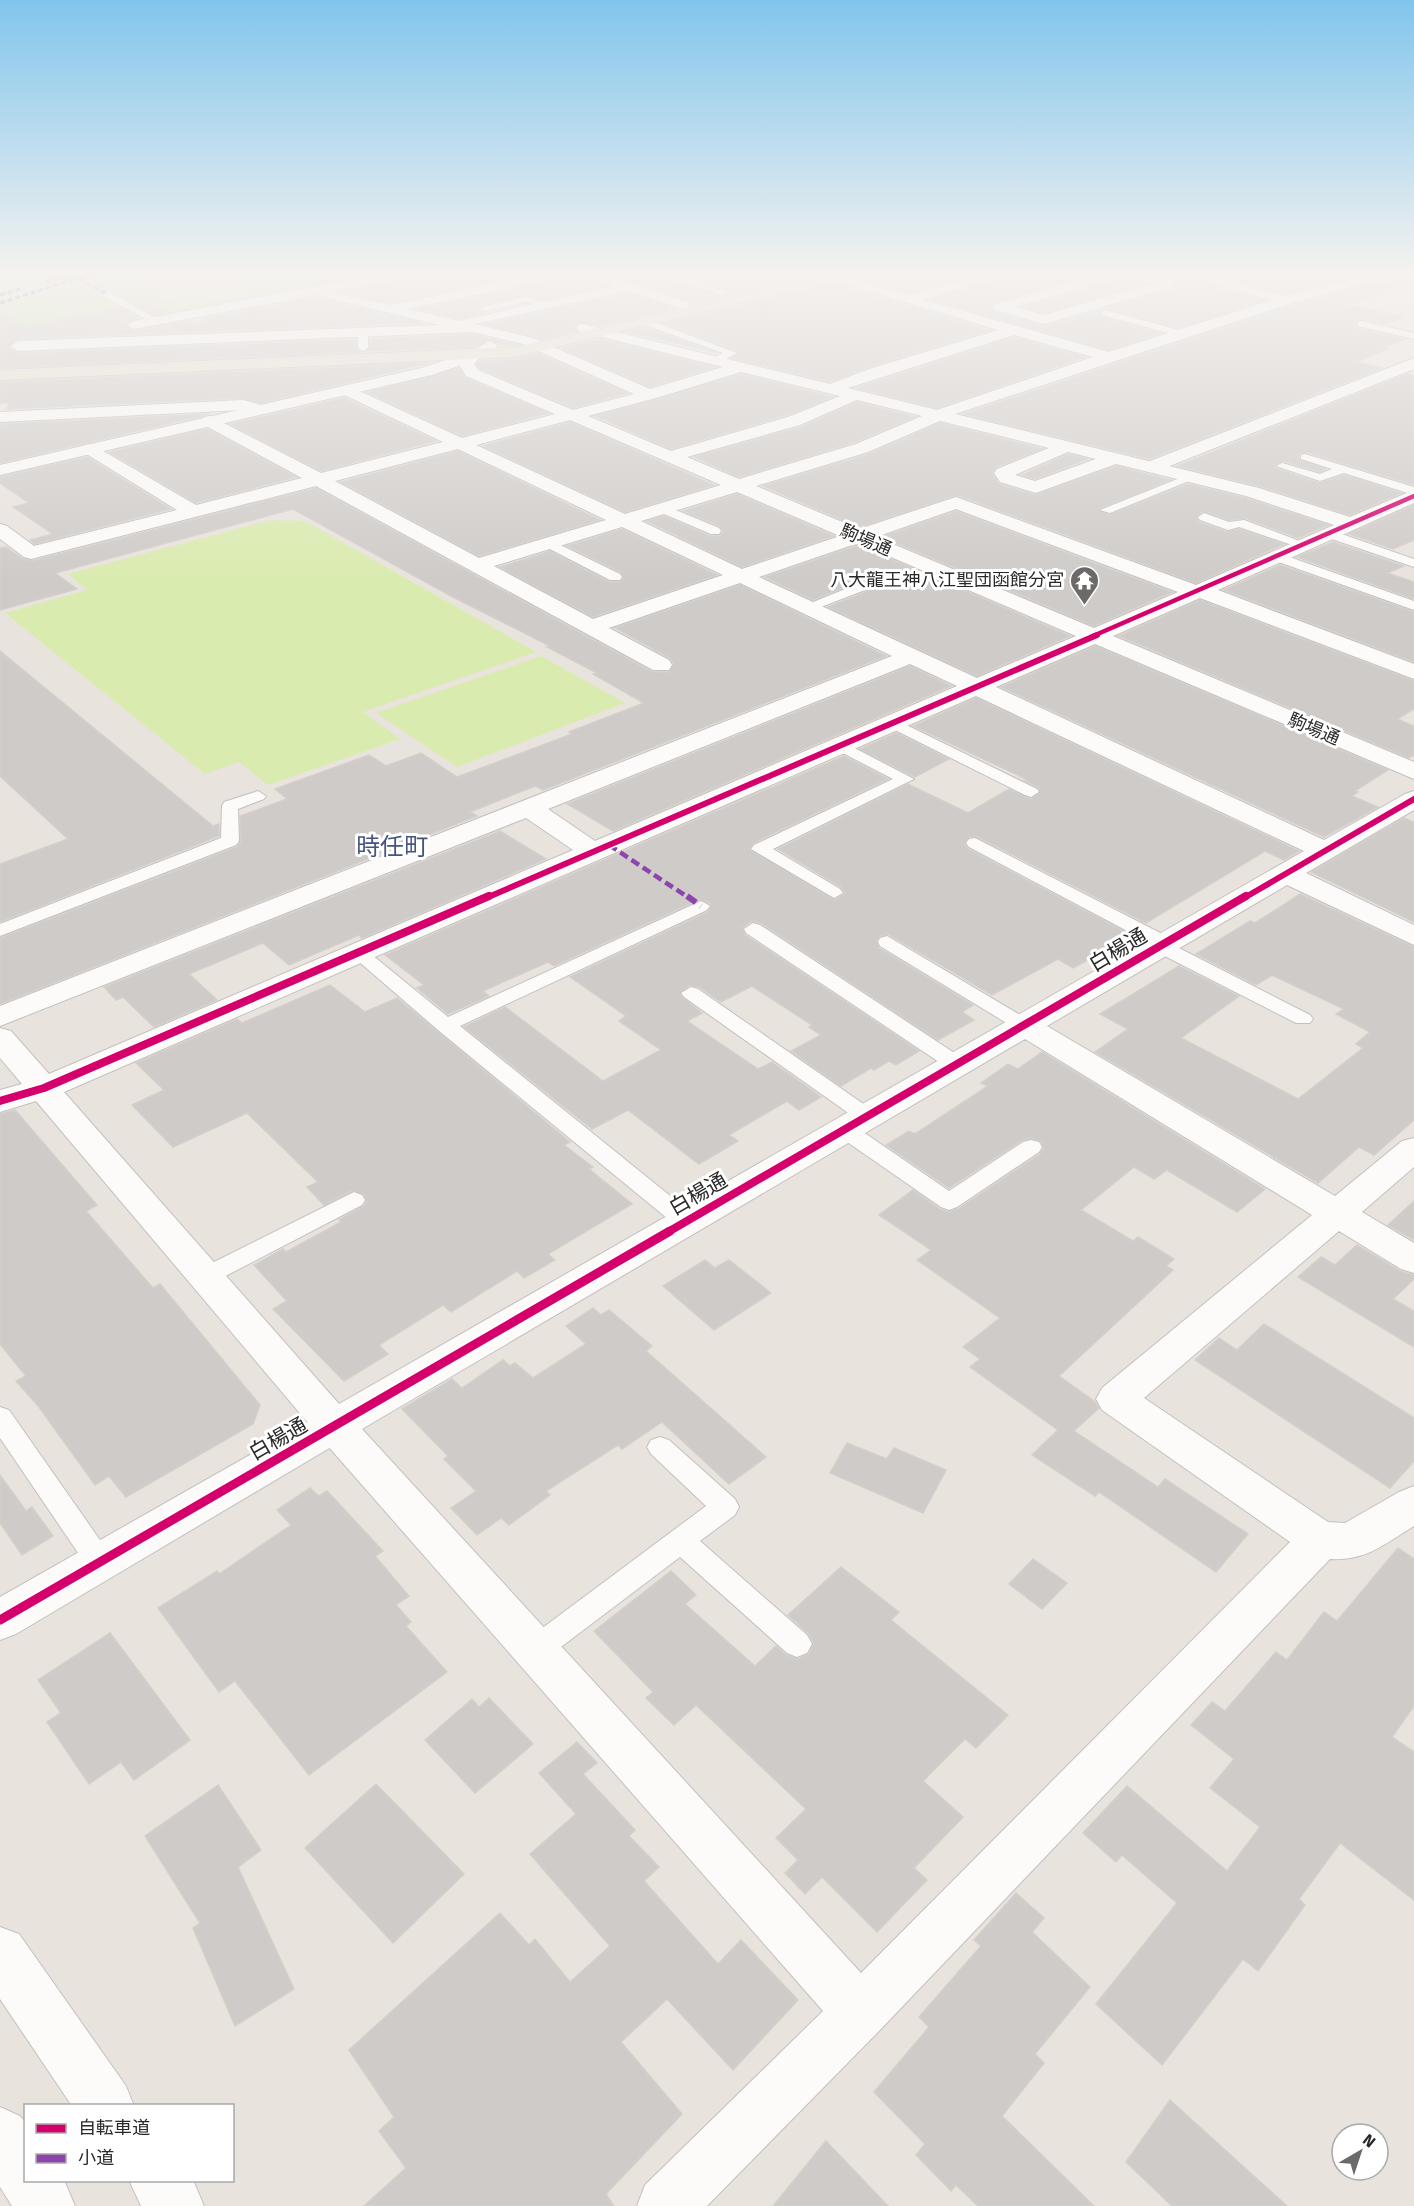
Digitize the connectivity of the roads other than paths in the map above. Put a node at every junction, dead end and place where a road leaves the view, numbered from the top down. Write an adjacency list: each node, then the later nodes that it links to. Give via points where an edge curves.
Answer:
1 (21, 374): 10 (main road)
2 (417, 374): 12 (street)
3 (472, 374): 17 (street, 駒場通)
4 (603, 374): 14 (street)
5 (718, 374): 14 (street)
6 (776, 374): 11 (street)
7 (870, 374): 11 (street)
8 (1058, 374): 16 (street)
9 (1386, 374): 26 (street)
10 (0, 375)
11 (833, 388): 13 (street)
12 (346, 390): 15 (street); 20 (street)
13 (858, 394): 16 (street); 23 (street, via 794,421)
14 (650, 395): 17 (street)
15 (259, 410): 18 (street, via 243,405); 19 (street)
16 (937, 414): 21 (street); 32 (street, via 862,448)
17 (569, 415): 20 (street); 23 (street, 駒場通)
18 (0, 417)
19 (210, 421): 22 (street); 31 (street)
20 (458, 444): 31 (street); 40 (street)
21 (1068, 446): 24 (street); 24 (street, via 1003,473 1036,487)
22 (91, 449): 29 (street); 37 (street)
23 (669, 457): 32 (street, 駒場通)
24 (1116, 458): 26 (street)
25 (1305, 458): 28 (lane)
26 (1151, 466): 30 (street)
27 (1282, 466): 28 (lane, via 1320,478)
28 (1343, 469): 33 (lane)
29 (0, 470)
30 (1190, 477): 36 (lane); 42 (street, via 1252,492)
31 (319, 479): 37 (street); 53 (street)
32 (735, 485): 35 (street); 46 (street, 駒場通)
33 (1414, 491)
34 (1414, 496): 38 (street)
35 (662, 508): 40 (street); 44 (lane)
36 (1106, 510)
37 (192, 511): 49 (street)
38 (1377, 513): 41 (street); 42 (street)
39 (1204, 517): 48 (lane, via 1228,526 1240,523)
40 (620, 520): 47 (street); 54 (street)
41 (1405, 522)
42 (1351, 525): 45 (street)
43 (0, 530): 49 (street)
44 (715, 531)
45 (1330, 534): 48 (street); 52 (lane)
46 (858, 537): 54 (street); 57 (street, via 956,503); 61 (street, 駒場通)
47 (548, 543): 53 (street); 55 (lane)
48 (1304, 546): 50 (street)
49 (31, 553): 51 (street)
50 (1278, 557): 57 (street); 58 (lane)
51 (10, 559)
52 (1414, 563)
53 (477, 565): 60 (street)
54 (740, 576): 59 (street); 60 (street)
55 (615, 577)
56 (860, 587): 59 (lane)
57 (1198, 592): 61 (street); 64 (street)
58 (1414, 606)
59 (808, 608): 62 (street)
60 (591, 627): 63 (street)
61 (1092, 636): 65 (street); 68 (street, 駒場通)
62 (911, 656): 65 (street); 72 (street)
63 (661, 665)
64 (1411, 668)
65 (976, 686): 66 (street); 74 (street)
66 (892, 723): 67 (street); 69 (lane)
67 (841, 746): 75 (street); 77 (lane, via 906,779 760,849)
68 (1414, 771)
69 (1031, 792)
70 (258, 796): 80 (lane, via 231,806 230,841)
71 (1414, 799): 74 (street, 白楊通)
72 (527, 807): 75 (street); 86 (street)
73 (975, 843): 83 (lane)
74 (1323, 850): 76 (street, 白楊通)
75 (594, 852): 84 (street)
76 (1284, 873): 81 (street); 83 (street, 白楊通)
77 (834, 893)
78 (701, 906): 88 (lane)
79 (753, 929): 91 (lane)
80 (0, 930)
81 (1414, 936)
82 (888, 942): 89 (lane)
83 (1163, 945): 87 (lane); 89 (street, 白楊通)
84 (359, 954): 88 (lane); 92 (street)
85 (691, 993): 94 (lane)
86 (0, 1017)
87 (1303, 1019)
88 (445, 1026): 99 (lane)
89 (1025, 1026): 91 (street, 白楊通); 98 (street)
90 (0, 1038): 92 (street)
91 (958, 1065): 94 (street, 白楊通)
92 (44, 1088): 93 (street); 101 (street)
93 (0, 1101)
94 (856, 1123): 95 (lane, via 949,1202); 99 (street, 白楊通)
95 (1030, 1147)
96 (1414, 1149): 98 (street)
97 (354, 1200): 101 (lane)
98 (1338, 1215): 100 (street); 106 (street, via 1116,1399)
99 (687, 1222): 103 (street, 白楊通)
100 (1414, 1260)
101 (206, 1276): 103 (street)
102 (0, 1417): 108 (lane)
103 (334, 1426): 108 (street, 白楊通); 111 (street)
104 (660, 1447): 107 (lane, via 725,1507)
105 (1414, 1504): 106 (street, via 1351,1542)
106 (1320, 1540): 113 (street)
107 (681, 1541): 110 (lane); 111 (lane)
108 (99, 1561): 109 (street, 白楊通)
109 (0, 1620)
110 (797, 1644)
111 (535, 1650): 113 (street)
112 (0, 1953): 114 (street)
113 (860, 2012): 121 (street)
114 (105, 2104)
115 (0, 2136): 116 (street)
116 (24, 2172)
117 (30, 2182): 119 (street)
118 (159, 2182): 120 (street)
119 (46, 2206)
120 (175, 2206)
121 (666, 2206)

